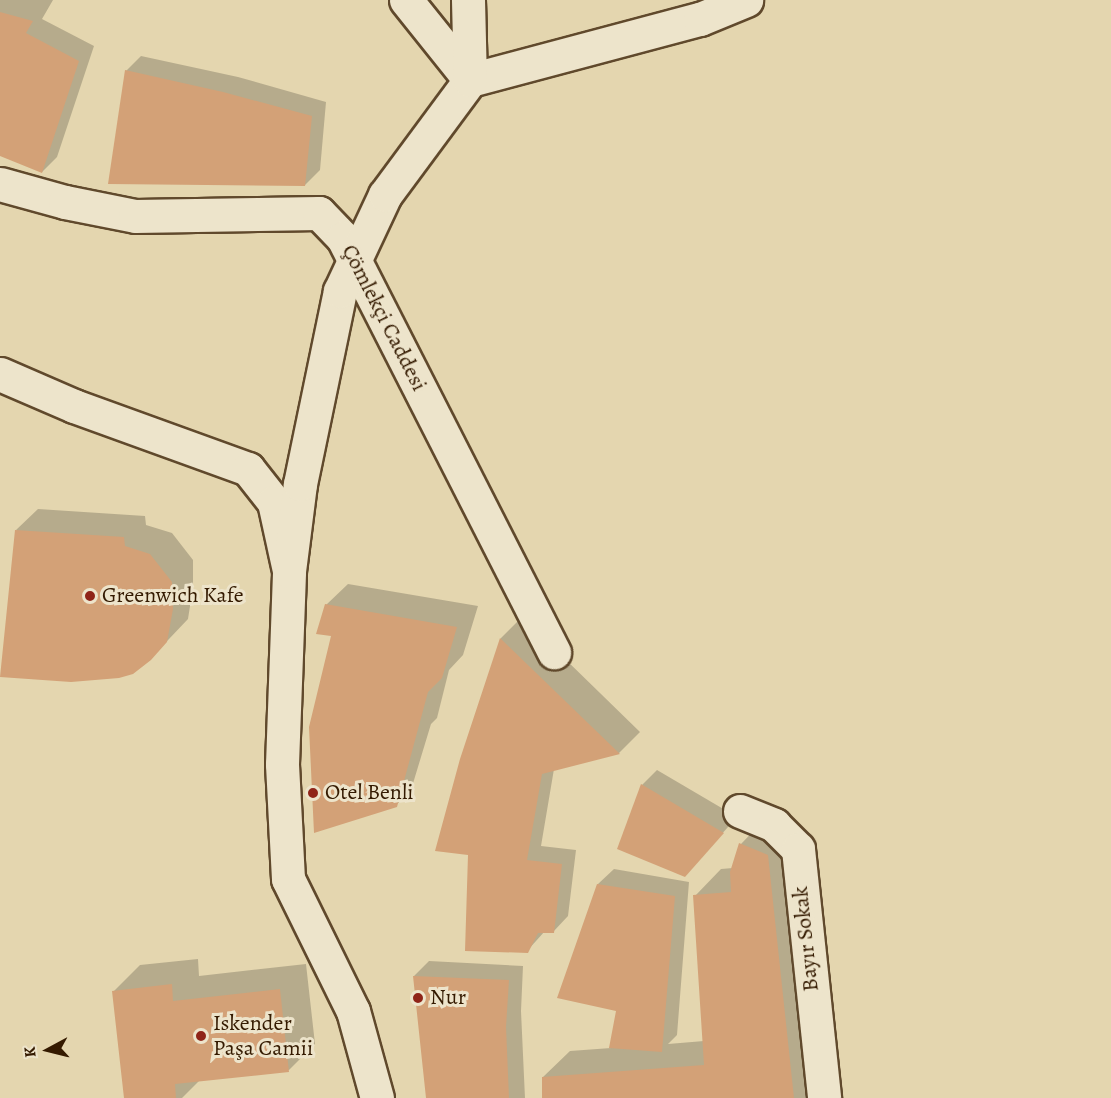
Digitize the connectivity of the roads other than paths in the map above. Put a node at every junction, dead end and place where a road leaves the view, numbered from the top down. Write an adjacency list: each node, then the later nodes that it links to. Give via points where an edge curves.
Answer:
1 (406, 0): 4 (street)
2 (468, 0): 4 (street)
3 (746, 0): 4 (street, via 700,19)
4 (470, 80): 6 (street, via 385,195)
5 (0, 183): 6 (street, Çömlekçi Caddesi, via 65,202 135,216 319,213 343,238)
6 (355, 261): 8 (street, via 340,291 335,313 300,484); 9 (street, Çömlekçi Caddesi)
7 (0, 374): 8 (street, via 74,406 248,469 274,502)
8 (289, 571): 11 (street, via 282,764 288,879 353,1011)
9 (554, 652)
10 (740, 811): 12 (street, Bayır Sokak, via 774,825 798,849)
11 (377, 1098)
12 (824, 1098)

